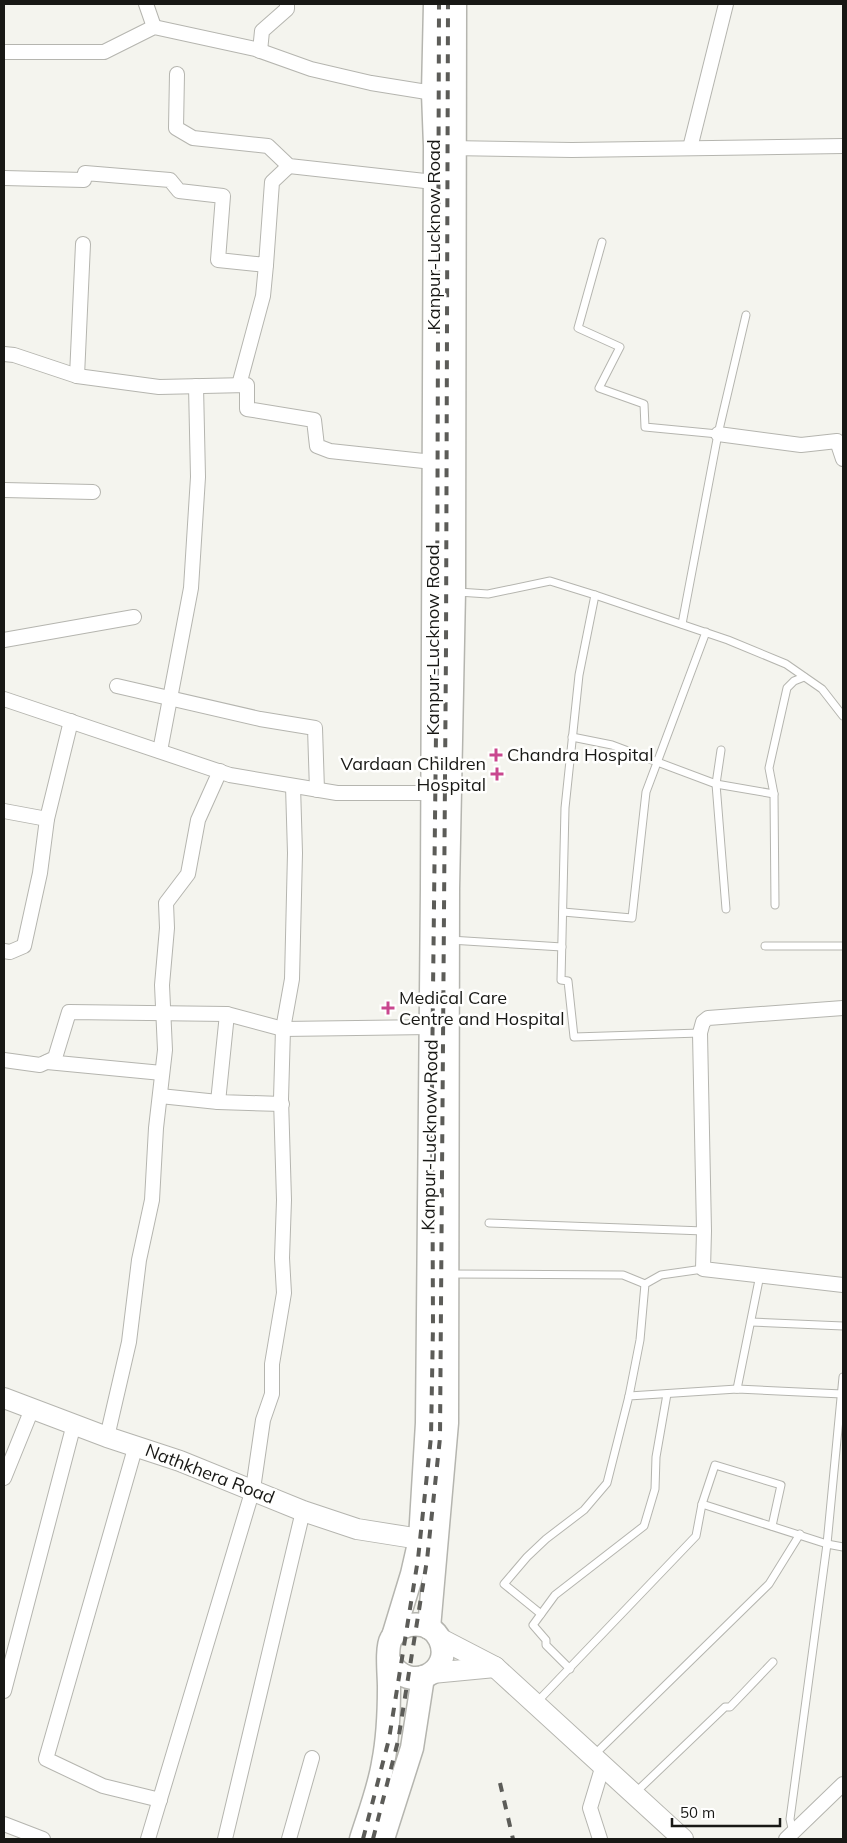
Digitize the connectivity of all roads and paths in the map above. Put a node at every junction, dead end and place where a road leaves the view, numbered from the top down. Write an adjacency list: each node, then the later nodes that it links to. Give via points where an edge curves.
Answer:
1 (146, 4): 6 (street)
2 (287, 4): 7 (street, via 287,8 262,31)
3 (435, 4): 10 (main road, Kanpur-Lucknow Road)
4 (455, 4): 12 (main road, Kanpur-Lucknow Road)
5 (726, 4): 13 (street)
6 (154, 27): 7 (street); 8 (street, via 104,52)
7 (260, 50): 10 (street, via 311,69)
8 (4, 52)
9 (177, 74): 14 (street, via 176,128 194,138 268,146)
10 (433, 93): 12 (main road, Kanpur-Lucknow Road)
11 (843, 146): 13 (street)
12 (445, 148): 13 (street); 16 (main road, Kanpur-Lucknow Road); 30 (main road, Kanpur-Lucknow Road, via 453,293)
13 (690, 148)
14 (289, 166): 16 (street); 19 (street, via 272,182)
15 (4, 178): 19 (street, via 84,180 85,173 170,180 179,191 223,196 218,260)
16 (434, 182): 27 (main road, Kanpur-Lucknow Road)
17 (602, 242): 25 (lane, via 578,328 620,347 599,388 644,404 645,427)
18 (83, 244): 22 (street)
19 (266, 266): 23 (street, via 263,296)
20 (746, 315): 25 (lane)
21 (4, 354): 22 (street)
22 (77, 376): 24 (street, via 159,387)
23 (239, 385): 24 (street); 27 (street, via 247,385 247,409 314,420 317,446 330,451)
24 (196, 386): 38 (street, via 198,477 191,588)
25 (718, 434): 26 (street, via 802,445 837,441); 33 (lane)
26 (843, 459)
27 (433, 462): 30 (main road, Kanpur-Lucknow Road)
28 (4, 490): 29 (street)
29 (93, 492)
30 (443, 592): 31 (lane, via 488,594 550,581); 50 (main road, Kanpur-Lucknow Road); 57 (main road, Kanpur-Lucknow Road)
31 (595, 595): 33 (lane); 42 (lane)
32 (134, 616): 35 (street)
33 (682, 624): 34 (lane)
34 (706, 632): 36 (lane, via 786,664); 45 (lane)
35 (4, 640)
36 (804, 677): 40 (lane, via 822,689); 51 (lane, via 787,688 770,768)
37 (117, 686): 38 (street)
38 (170, 697): 44 (street); 49 (street, via 260,719 314,728)
39 (4, 699): 41 (street)
40 (843, 716)
41 (71, 721): 44 (street); 53 (street)
42 (572, 737): 45 (lane, via 612,746); 56 (lane, via 564,808)
43 (721, 750): 47 (lane)
44 (160, 751): 46 (street)
45 (657, 762): 47 (lane); 56 (lane, via 646,792 632,918)
46 (220, 771): 48 (street); 63 (street, via 198,820 188,874 166,903 162,985)
47 (716, 784): 51 (lane); 55 (lane)
48 (293, 786): 49 (street); 66 (street, via 292,979)
49 (317, 790): 50 (street)
50 (433, 793): 65 (main road, Kanpur-Lucknow Road)
51 (774, 794): 54 (lane)
52 (4, 810): 53 (street)
53 (47, 819): 61 (street, via 40,873 24,946)
54 (774, 905)
55 (726, 909)
56 (563, 912): 60 (lane)
57 (448, 940): 60 (lane); 74 (main road, Kanpur-Lucknow Road)
58 (766, 946): 59 (lane)
59 (843, 946)
60 (562, 947): 67 (lane, via 561,980 568,981 574,1037)
61 (4, 951)
62 (843, 1008): 67 (street, via 708,1018 703,1022)
63 (164, 1013): 64 (street); 69 (street, via 69,1012 55,1058); 70 (street)
64 (227, 1014): 66 (street); 72 (street)
65 (431, 1027): 66 (street); 74 (main road, Kanpur-Lucknow Road)
66 (282, 1028): 73 (street)
67 (700, 1033): 76 (street)
68 (4, 1060): 69 (street, via 40,1065)
69 (47, 1062): 70 (street)
70 (162, 1073): 71 (street)
71 (160, 1096): 72 (street); 92 (street, via 152,1200 129,1342)
72 (218, 1102): 73 (street)
73 (282, 1104): 95 (street, via 284,1293 272,1364 272,1394 263,1420)
74 (439, 1195): 78 (main road, Kanpur-Lucknow Road); 100 (main road, Kanpur-Lucknow Road)
75 (489, 1223): 76 (lane)
76 (704, 1231): 77 (street)
77 (703, 1269): 79 (street); 80 (lane, via 661,1275)
78 (448, 1274): 80 (lane, via 623,1275); 104 (main road, Kanpur-Lucknow Road, via 447,1423)
79 (760, 1276): 81 (street); 82 (lane)
80 (645, 1284): 88 (lane, via 640,1340)
81 (843, 1285)
82 (751, 1322): 83 (lane); 85 (lane)
83 (843, 1326)
84 (843, 1377): 87 (lane)
85 (737, 1389): 86 (lane); 87 (lane)
86 (667, 1394): 88 (lane); 103 (lane, via 656,1457 655,1489 644,1526 555,1595)
87 (842, 1394): 101 (lane)
88 (629, 1396): 103 (lane, via 607,1484 584,1510 527,1557 504,1584)
89 (4, 1398): 90 (street, Nathkhera Road)
90 (32, 1409): 91 (street, Nathkhera Road); 94 (street)
91 (74, 1424): 92 (street, Nathkhera Road); 111 (street)
92 (107, 1437): 93 (street, Nathkhera Road)
93 (136, 1445): 95 (street, Nathkhera Road); 117 (street, via 46,1759 102,1786)
94 (4, 1478)
95 (253, 1490): 97 (street, Nathkhera Road); 117 (street)
96 (702, 1504): 98 (lane); 98 (lane, via 715,1465 781,1485); 109 (lane, via 696,1536)
97 (303, 1511): 100 (street, Nathkhera Road, via 356,1529); 122 (street)
98 (772, 1526): 99 (lane)
99 (800, 1534): 101 (lane); 114 (lane, via 769,1584)
100 (420, 1539): 105 (main road, Kanpur-Lucknow Road)
101 (827, 1544): 102 (lane); 119 (lane)
102 (843, 1547)
103 (541, 1614): 109 (lane, via 533,1625 546,1640 546,1645)
104 (434, 1633): 105 (main road, via 414,1624 406,1625); 108 (street); 110 (main road, via 442,1647 442,1657)
105 (394, 1634): 106 (main road, via 387,1650)
106 (390, 1662): 110 (main road, via 407,1678); 124 (main road, via 383,1763)
107 (773, 1662): 116 (lane, via 730,1707 725,1707)
108 (495, 1667): 110 (street); 112 (street)
109 (570, 1669): 112 (lane)
110 (428, 1675): 125 (main road, via 412,1748)
111 (4, 1691)
112 (535, 1704): 114 (street)
113 (312, 1758): 123 (street)
114 (598, 1761): 116 (street); 126 (street, via 590,1808)
115 (843, 1784): 119 (street)
116 (634, 1794): 127 (street)
117 (160, 1800): 121 (street)
118 (4, 1824): 120 (street)
119 (790, 1836)
120 (43, 1839)
121 (148, 1839)
122 (226, 1839)
123 (289, 1839)
124 (361, 1839)
125 (383, 1839)
126 (600, 1839)
127 (683, 1839)

